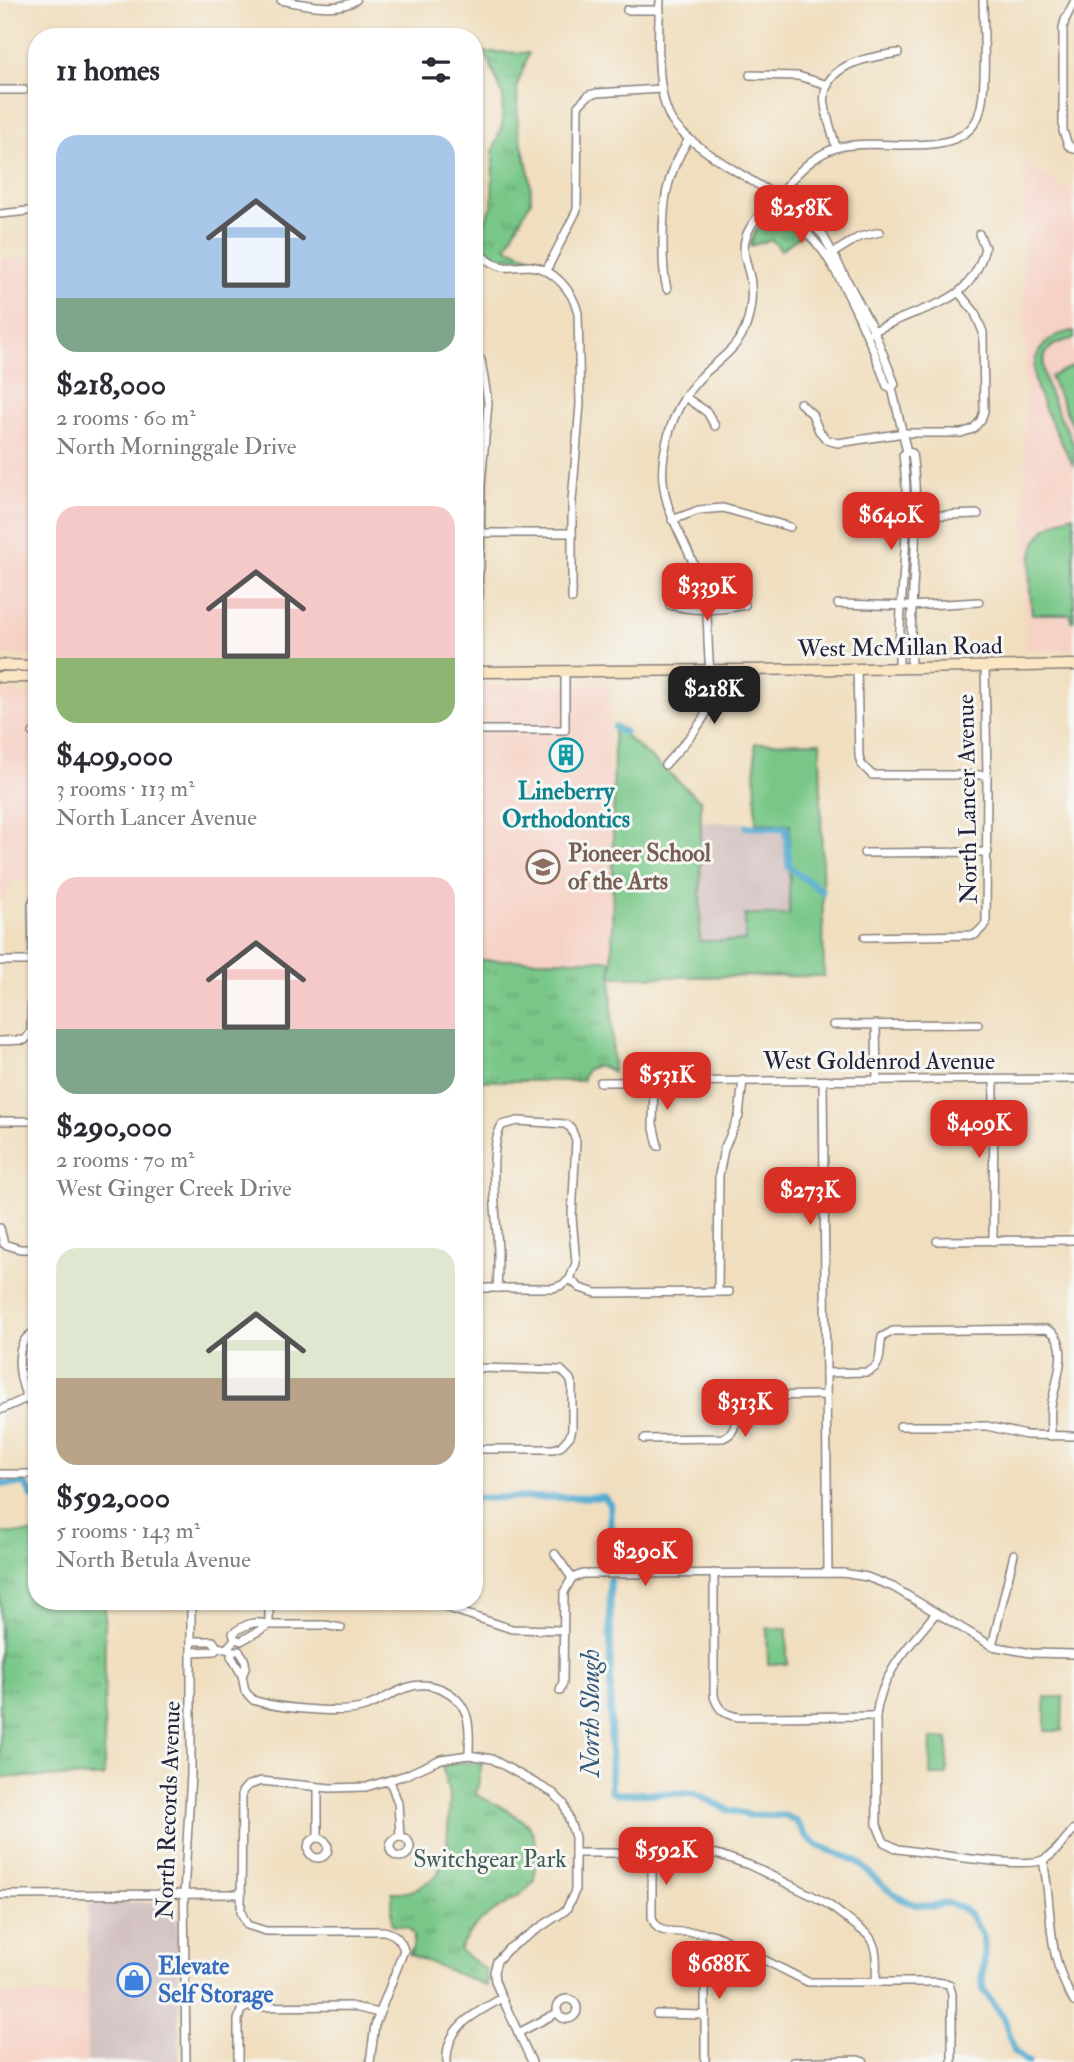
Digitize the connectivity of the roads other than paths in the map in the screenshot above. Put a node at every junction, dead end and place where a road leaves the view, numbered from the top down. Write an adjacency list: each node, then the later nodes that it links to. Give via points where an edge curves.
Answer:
1 (281, 0): 2 (street, via 343,6)
2 (356, 0)
3 (660, 0): 7 (street)
4 (983, 0): 16 (street, via 983,104 976,122 951,142)
5 (1074, 2): 15 (street, via 1063,28 1063,131)
6 (627, 10): 7 (street)
7 (660, 10): 12 (street)
8 (898, 53): 10 (street, via 840,69)
9 (750, 75): 10 (street, via 798,76)
10 (828, 85): 16 (street, via 824,104)
11 (24, 89): 13 (street)
12 (661, 89): 14 (street, via 664,106); 24 (street, via 589,94 578,106 577,210)
13 (0, 90)
14 (689, 139): 17 (street); 25 (street, via 670,174 664,198)
15 (1071, 147)
16 (836, 148): 17 (street, via 808,163)
17 (777, 196): 22 (street, via 814,225); 29 (street, via 746,237 751,291 745,328 730,351)
18 (28, 211): 19 (street)
19 (0, 214)
20 (880, 232): 22 (street, via 859,237)
21 (979, 234): 26 (street, via 985,248 982,259)
22 (830, 255): 27 (street)
23 (483, 256): 24 (street, via 501,267 530,266)
24 (546, 271): 42 (street, via 572,296 578,313 580,404)
25 (667, 289)
26 (959, 293): 27 (street); 32 (street, via 983,332 981,420 961,433)
27 (870, 332): 32 (street)
28 (483, 372): 34 (street, via 488,402)
29 (685, 397): 31 (street, via 708,412); 37 (street, via 670,425 663,458)
30 (800, 404): 32 (street, via 812,414 827,440 838,443)
31 (715, 426)
32 (904, 433): 33 (street)
33 (907, 452): 36 (street, via 912,453 914,467); 38 (street, via 903,454)
34 (483, 458)
35 (978, 514): 36 (street)
36 (916, 516): 38 (street); 49 (street)
37 (672, 520): 40 (street, via 699,510 723,508); 50 (street, via 702,584)
38 (907, 520): 39 (street); 48 (street)
39 (880, 521)
40 (790, 527)
41 (483, 533): 42 (street)
42 (572, 533): 43 (street)
43 (572, 600)
44 (979, 602): 49 (street)
45 (838, 604): 48 (street)
46 (745, 605): 50 (street)
47 (670, 606): 50 (street)
48 (901, 606): 49 (street); 56 (street)
49 (910, 606): 55 (street)
50 (707, 609): 58 (street)
51 (0, 665): 53 (main road)
52 (1074, 665): 54 (main road, West McMillan Road)
53 (28, 666)
54 (985, 666): 55 (main road, West McMillan Road); 65 (street, North Lancer Avenue)
55 (911, 668): 56 (main road, West McMillan Road)
56 (899, 669): 57 (main road, West McMillan Road)
57 (857, 670): 58 (main road, West McMillan Road); 65 (street, via 859,756 865,770 872,775)
58 (710, 671): 60 (main road, West McMillan Road); 64 (street, via 709,708)
59 (483, 672): 60 (main road, West McMillan Road)
60 (565, 672): 63 (street, via 565,730)
61 (0, 677): 62 (main road)
62 (28, 677)
63 (483, 730)
64 (666, 765)
65 (987, 775): 66 (street, North Lancer Avenue)
66 (988, 852): 67 (street); 68 (street, North Lancer Avenue, via 988,916 975,935)
67 (864, 853)
68 (865, 937)
69 (0, 961): 70 (street)
70 (28, 961)
71 (876, 1024): 72 (street); 73 (street); 78 (street)
72 (978, 1024)
73 (833, 1025)
74 (28, 1039): 75 (street)
75 (0, 1041)
76 (1074, 1079): 79 (street, West Goldenrod Avenue)
77 (743, 1080): 80 (street, West Goldenrod Avenue); 81 (street, West Goldenrod Avenue); 94 (street, via 739,1116 724,1149 719,1175)
78 (877, 1080): 79 (street, West Goldenrod Avenue); 81 (street, West Goldenrod Avenue)
79 (994, 1080): 89 (street)
80 (654, 1081): 82 (street, West Goldenrod Avenue); 85 (street, via 653,1124)
81 (823, 1081): 98 (street)
82 (600, 1082)
83 (0, 1121): 84 (street)
84 (28, 1121)
85 (658, 1146)
86 (0, 1228): 90 (street, via 4,1244)
87 (1074, 1240): 89 (street)
88 (937, 1241): 89 (street)
89 (993, 1241)
90 (28, 1249)
91 (570, 1279): 93 (street, via 553,1288); 93 (street, via 576,1263 572,1217 576,1141 565,1124 518,1121 502,1125 496,1148); 94 (street, via 596,1293)
92 (483, 1288): 93 (street)
93 (497, 1288)
94 (718, 1292): 95 (street)
95 (729, 1292)
96 (28, 1335): 100 (street, via 21,1347 20,1382)
97 (483, 1368): 106 (street, via 554,1368 566,1374 572,1385 572,1429 565,1443 553,1449)
98 (826, 1373): 99 (street); 103 (street, via 873,1370 880,1361 882,1337 893,1331 1046,1329 1060,1340)
99 (826, 1395): 105 (street, via 746,1398 738,1406 736,1428 723,1438); 112 (street)
100 (27, 1398): 101 (street)
101 (0, 1409)
102 (900, 1426): 103 (street, via 986,1426)
103 (1051, 1436): 104 (street)
104 (1074, 1436)
105 (644, 1439)
106 (483, 1449)
107 (0, 1474): 108 (street)
108 (28, 1474)
109 (555, 1554): 113 (street)
110 (1014, 1554): 122 (street)
111 (713, 1573): 112 (street); 113 (street, via 583,1574); 128 (street, via 715,1696 722,1711 739,1717)
112 (828, 1573): 117 (street, via 867,1577 894,1587)
113 (572, 1578): 120 (street, via 564,1592)
114 (191, 1610): 121 (street, North Records Avenue)
115 (270, 1610): 118 (street)
116 (460, 1610): 120 (street, via 512,1629)
117 (936, 1613): 122 (street); 128 (street, via 885,1680)
118 (269, 1625): 119 (street); 124 (street, via 241,1641 235,1639)
119 (341, 1628)
120 (564, 1630): 127 (street)
121 (191, 1641): 123 (street, via 213,1641); 125 (street, North Records Avenue)
122 (992, 1646): 126 (street)
123 (216, 1647): 124 (street); 125 (street, via 215,1651)
124 (230, 1650): 129 (street, via 242,1685 260,1703 349,1710 372,1705 412,1685 438,1687 456,1698 466,1715)
125 (191, 1652): 138 (street, North Records Avenue, via 191,1774)
126 (1074, 1654)
127 (560, 1691)
128 (876, 1716): 137 (street, via 877,1825 884,1842 898,1849 1021,1863)
129 (469, 1755): 130 (street, via 441,1759); 135 (street, via 499,1762 559,1797 573,1829)
130 (390, 1781): 131 (street, via 356,1788); 134 (street, via 398,1803)
131 (318, 1787): 133 (street); 139 (street, via 261,1781 247,1786 241,1799)
132 (1074, 1829): 137 (street)
133 (318, 1837)
134 (400, 1837)
135 (575, 1853): 136 (street); 143 (street, via 575,1891 566,1910 497,1961 495,1981)
136 (652, 1853): 141 (street, via 654,1924); 142 (street, via 717,1854 822,1901 874,1942)
137 (1043, 1860): 144 (street, via 1055,1957)
138 (184, 1894): 139 (street); 140 (street); 150 (street, North Records Avenue)
139 (241, 1894): 145 (street, via 247,1926 266,1931 384,1931 400,1940 404,1950)
140 (0, 1895)
141 (722, 1938): 142 (street, via 808,1982); 148 (street, via 705,1987)
142 (876, 1982): 158 (street, via 948,1984)
143 (502, 1998): 149 (street); 153 (street, via 455,2030)
144 (1074, 2002)
145 (379, 2013): 151 (street, via 350,2006 252,2006 242,2010 238,2020); 152 (street)
146 (557, 2013): 149 (street)
147 (657, 2014): 148 (street)
148 (705, 2015): 155 (street)
149 (519, 2033): 154 (street)
150 (186, 2062)
151 (238, 2062)
152 (370, 2062)
153 (447, 2062)
154 (532, 2062)
155 (705, 2062)
156 (793, 2062): 157 (street)
157 (864, 2062)
158 (952, 2062)

